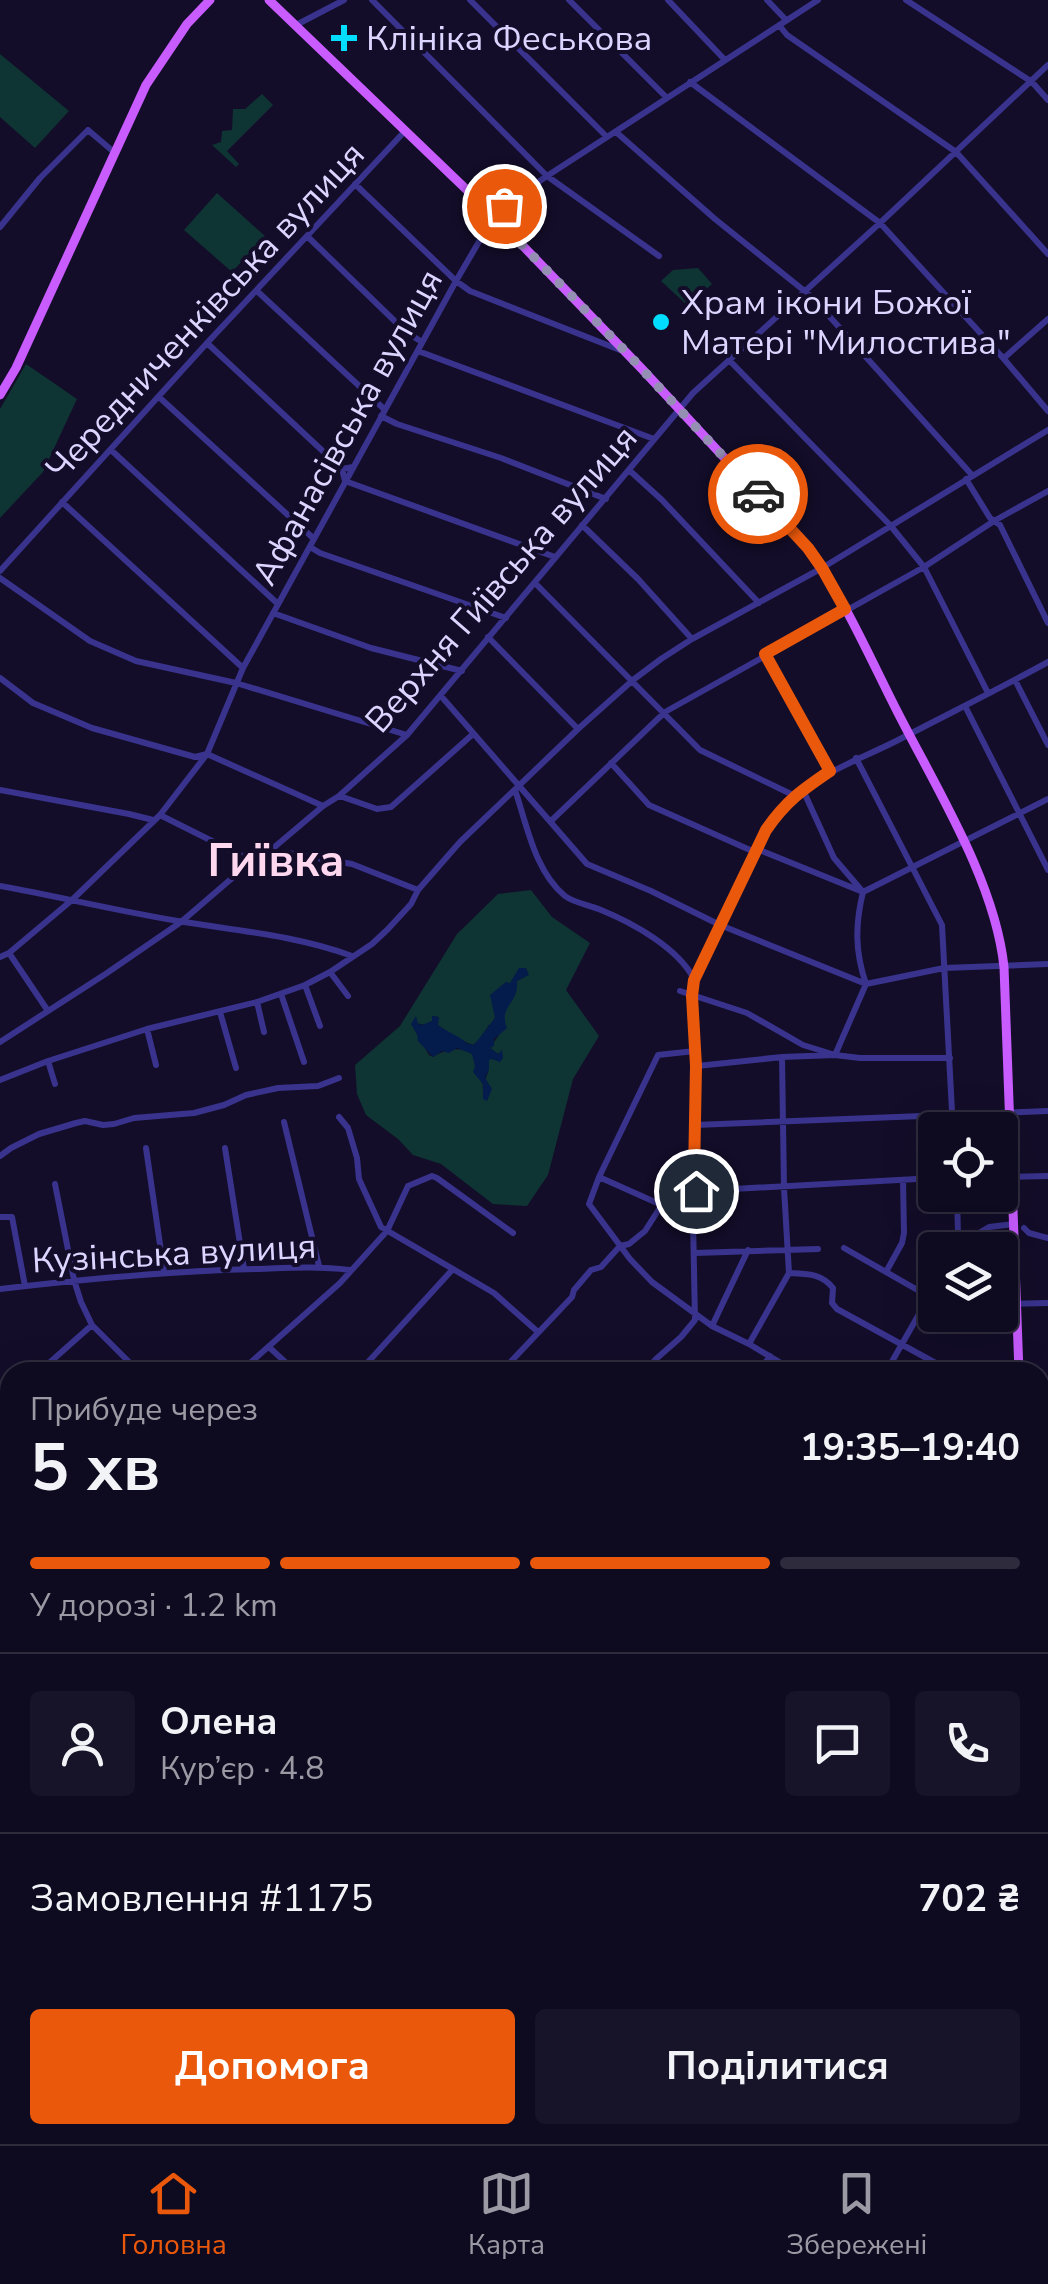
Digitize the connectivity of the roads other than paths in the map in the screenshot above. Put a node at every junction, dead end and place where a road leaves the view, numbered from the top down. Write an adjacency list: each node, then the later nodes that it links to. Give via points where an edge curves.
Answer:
1 (210, 0): 23 (main road, via 149,79)
2 (269, 0): 12 (main road)
3 (344, 0): 12 (street)
4 (372, 0): 24 (street)
5 (470, 0): 21 (street)
6 (570, 0): 17 (street)
7 (668, 0): 13 (street)
8 (767, 0): 11 (street)
9 (818, 0): 11 (street, Афанасівська вулиця)
10 (906, 0): 16 (street)
11 (782, 23): 13 (street, Афанасівська вулиця); 22 (street, via 787,35)
12 (296, 25): 19 (main road)
13 (724, 59): 15 (street, Афанасівська вулиця)
14 (1048, 65): 16 (street, Верхня Гиївська вулиця)
15 (690, 82): 17 (street, Афанасівська вулиця); 27 (street)
16 (1032, 82): 18 (street); 22 (street, Верхня Гиївська вулиця)
17 (667, 98): 20 (street, Афанасівська вулиця)
18 (1048, 100)
19 (406, 130): 25 (street, Чередниченківська вулиця); 26 (main road)
20 (616, 132): 21 (street, Афанасівська вулиця); 34 (street)
21 (607, 137): 24 (street, Афанасівська вулиця)
22 (956, 152): 27 (street, Верхня Гиївська вулиця); 30 (street)
23 (115, 154): 28 (street, via 88,130); 42 (main road)
24 (547, 176): 26 (street, Афанасівська вулиця); 31 (street)
25 (355, 184): 29 (street, Чередниченківська вулиця); 32 (street)
26 (494, 216): 32 (street, Афанасівська вулиця); 39 (main road)
27 (880, 222): 34 (street, Верхня Гиївська вулиця); 40 (street)
28 (0, 227)
29 (307, 236): 33 (street, Чередниченківська вулиця); 36 (street)
30 (1048, 254)
31 (659, 256)
32 (456, 281): 36 (street, Афанасівська вулиця); 39 (street)
33 (257, 291): 37 (street, Чередниченківська вулиця); 46 (street)
34 (805, 291): 41 (street, Верхня Гиївська вулиця); 53 (street)
35 (1048, 319): 40 (street)
36 (422, 342): 38 (street, Афанасівська вулиця)
37 (207, 343): 43 (street, Чередниченківська вулиця); 51 (street)
38 (418, 351): 46 (street, Афанасівська вулиця); 48 (street)
39 (627, 353): 44 (main road)
40 (1004, 358): 45 (street)
41 (729, 360): 44 (street, Верхня Гиївська вулиця); 60 (street)
42 (0, 395)
43 (159, 398): 49 (street, Чередниченківська вулиця); 61 (street)
44 (679, 408): 48 (street, Верхня Гиївська вулиця); 64 (main road)
45 (1048, 411)
46 (383, 413): 50 (street, Афанасівська вулиця); 56 (street, via 397,424)
47 (1048, 430): 53 (street)
48 (654, 439): 52 (street, Верхня Гиївська вулиця)
49 (111, 450): 57 (street, Чередниченківська вулиця); 67 (street)
50 (353, 467): 51 (street); 54 (street, Афанасівська вулиця)
51 (342, 469): 54 (street)
52 (629, 470): 56 (street, Верхня Гиївська вулиця); 68 (street)
53 (969, 477): 58 (street); 60 (street)
54 (345, 481): 61 (street, Афанасівська вулиця); 62 (street)
55 (1048, 491): 58 (street)
56 (606, 498): 59 (street, Верхня Гиївська вулиця)
57 (62, 502): 65 (street, Чередниченківська вулиця); 77 (street)
58 (994, 521): 63 (street); 72 (street)
59 (582, 525): 62 (street, Верхня Гиївська вулиця); 74 (street)
60 (890, 526): 63 (street); 64 (street)
61 (312, 543): 67 (street, Афанасівська вулиця); 71 (street, via 320,553)
62 (555, 557): 66 (street, Верхня Гиївська вулиця)
63 (924, 566): 69 (street); 83 (street)
64 (822, 568): 68 (street); 69 (main road)
65 (0, 575): 82 (street, via 90,641 136,661)
66 (535, 582): 71 (street, Верхня Гиївська вулиця); 80 (street)
67 (278, 604): 70 (street, Афанасівська вулиця)
68 (759, 604): 74 (street)
69 (845, 609): 75 (street); 89 (main road)
70 (272, 613): 77 (street, Афанасівська вулиця); 78 (street)
71 (506, 618): 73 (street, Верхня Гиївська вулиця)
72 (1048, 623)
73 (488, 637): 78 (street, Верхня Гиївська вулиця); 87 (street)
74 (692, 638): 80 (street)
75 (765, 654): 86 (street); 95 (street)
76 (1048, 662): 81 (street)
77 (242, 668): 82 (street, Афанасівська вулиця)
78 (462, 670): 84 (street, Верхня Гиївська вулиця)
79 (0, 678): 92 (street, via 33,703 92,728 195,757)
80 (633, 680): 86 (street); 87 (street)
81 (1016, 680): 83 (street); 91 (street)
82 (236, 683): 90 (street); 92 (street, Афанасівська вулиця)
83 (988, 693): 85 (street)
84 (441, 696): 88 (street); 90 (street, Верхня Гиївська вулиця)
85 (965, 706): 89 (street); 103 (street)
86 (664, 712): 94 (street); 100 (street, via 700,750)
87 (578, 729): 96 (street)
88 (474, 734): 96 (street); 99 (street, via 391,807)
89 (909, 734): 93 (street); 106 (main road)
90 (406, 735): 99 (street, Верхня Гиївська вулиця)
91 (1048, 745)
92 (207, 754): 102 (street); 104 (street, Афанасівська вулиця)
93 (856, 758): 95 (street); 110 (street)
94 (610, 763): 105 (street); 107 (street, via 649,805)
95 (830, 771): 98 (street)
96 (517, 788): 105 (street); 113 (street); 125 (street, via 544,872 567,898 620,918 684,962)
97 (0, 790): 104 (street)
98 (803, 790): 100 (street); 114 (street, via 834,858)
99 (339, 796): 102 (street, Верхня Гиївська вулиця)
100 (794, 796): 107 (street)
101 (1048, 799): 103 (street)
102 (324, 806): 108 (street, Верхня Гиївська вулиця)
103 (1020, 814): 106 (street); 111 (street)
104 (156, 818): 109 (street); 115 (street, Афанасівська вулиця)
105 (552, 821): 117 (street, via 588,864)
106 (964, 842): 110 (street); 122 (main road, via 988,896)
107 (757, 849): 114 (street); 117 (street)
108 (270, 850): 109 (street, Верхня Гиївська вулиця); 113 (street, via 352,864)
109 (252, 861): 116 (street, Верхня Гиївська вулиця)
110 (911, 867): 114 (street); 123 (street, via 942,925)
111 (1048, 870)
112 (0, 886): 115 (street)
113 (418, 890): 119 (street, via 388,929)
114 (863, 892): 126 (street, via 856,936)
115 (72, 900): 116 (street); 118 (street, Афанасівська вулиця)
116 (181, 922): 119 (street); 133 (street, Верхня Гиївська вулиця)
117 (720, 925): 125 (street); 126 (street)
118 (10, 952): 120 (street, Афанасівська вулиця); 133 (street)
119 (352, 956): 124 (street)
120 (0, 957)
121 (1048, 964): 122 (street)
122 (1004, 967): 123 (street); 153 (main road)
123 (944, 968): 126 (street); 142 (street)
124 (330, 972): 127 (street); 130 (street)
125 (694, 980): 131 (street)
126 (866, 984): 140 (street)
127 (305, 985): 129 (street); 135 (street)
128 (680, 991): 131 (street)
129 (281, 994): 132 (street); 144 (street)
130 (348, 996)
131 (692, 996): 139 (street); 140 (street, via 747,1013)
132 (257, 1002): 134 (street); 137 (street)
133 (48, 1011): 138 (street, Верхня Гиївська вулиця)
134 (220, 1012): 136 (street); 147 (street)
135 (320, 1026)
136 (146, 1029): 143 (street); 145 (street)
137 (264, 1032)
138 (0, 1042)
139 (695, 1051): 146 (street); 164 (street, via 658,1055)
140 (835, 1055): 141 (street); 142 (street)
141 (782, 1058): 146 (street); 156 (street)
142 (950, 1058): 152 (street)
143 (48, 1061): 149 (street); 150 (street)
144 (304, 1062)
145 (156, 1065)
146 (696, 1066): 158 (street)
147 (236, 1068)
148 (339, 1078): 161 (street, via 194,1112 76,1123)
149 (0, 1080)
150 (55, 1084)
151 (1048, 1111): 153 (street)
152 (952, 1112)
153 (1010, 1112)
154 (918, 1115): 156 (street)
155 (339, 1117): 175 (street, via 354,1145 366,1198)
156 (784, 1121): 158 (street); 168 (street)
157 (284, 1122): 186 (street)
158 (694, 1125): 169 (street)
159 (146, 1148): 190 (street)
160 (225, 1148): 187 (street)
161 (0, 1156)
162 (1018, 1176): 163 (street)
163 (1048, 1176)
164 (599, 1177): 170 (street); 179 (street, via 590,1204)
165 (918, 1179): 166 (street)
166 (902, 1180): 168 (street); 191 (street, via 904,1233)
167 (55, 1184): 193 (street)
168 (784, 1188): 169 (street); 183 (street)
169 (696, 1191): 173 (street)
170 (661, 1206): 173 (street); 179 (street, via 644,1231)
171 (1017, 1212): 174 (main road)
172 (0, 1218): 194 (street, via 12,1217)
173 (693, 1219): 185 (street)
174 (1019, 1226): 176 (street); 178 (street); 184 (main road)
175 (386, 1231): 177 (street, via 408,1186 432,1176); 188 (street); 189 (street)
176 (981, 1232)
177 (512, 1233)
178 (1048, 1238)
179 (620, 1246): 199 (street, via 642,1274); 203 (street)
180 (844, 1248): 191 (street)
181 (818, 1249): 183 (street)
182 (748, 1250): 183 (street); 185 (street); 202 (street)
183 (787, 1251): 192 (street)
184 (1018, 1252)
185 (694, 1253): 199 (street)
186 (319, 1266): 187 (street, Кузінська вулиця); 189 (street, Кузінська вулиця)
187 (244, 1269): 190 (street, Кузінська вулиця)
188 (453, 1269): 203 (street, via 494,1293); 213 (street)
189 (350, 1270): 207 (street)
190 (164, 1272): 193 (street, Кузінська вулиця)
191 (886, 1272): 196 (street)
192 (789, 1274): 205 (street); 206 (street, via 823,1278 833,1288 834,1306)
193 (74, 1280): 194 (street, Кузінська вулиця); 201 (street)
194 (25, 1286): 195 (street, Кузінська вулиця)
195 (0, 1290)
196 (918, 1290)
197 (1048, 1303): 198 (street)
198 (1018, 1304)
199 (694, 1314): 202 (street); 215 (street, via 692,1325)
200 (918, 1319): 206 (street)
201 (92, 1325): 209 (street); 210 (street)
202 (712, 1326): 205 (street)
203 (538, 1332): 214 (street)
204 (1017, 1332): 220 (main road)
205 (750, 1344): 208 (street)
206 (900, 1346): 218 (street); 219 (street)
207 (270, 1348): 211 (street); 212 (street)
208 (770, 1356): 216 (street); 217 (street)
209 (49, 1362)
210 (129, 1362)
211 (252, 1362)
212 (285, 1362)
213 (368, 1362)
214 (510, 1362)
215 (655, 1362)
216 (766, 1362)
217 (780, 1362)
218 (891, 1362)
219 (932, 1362)
220 (1019, 1362)

